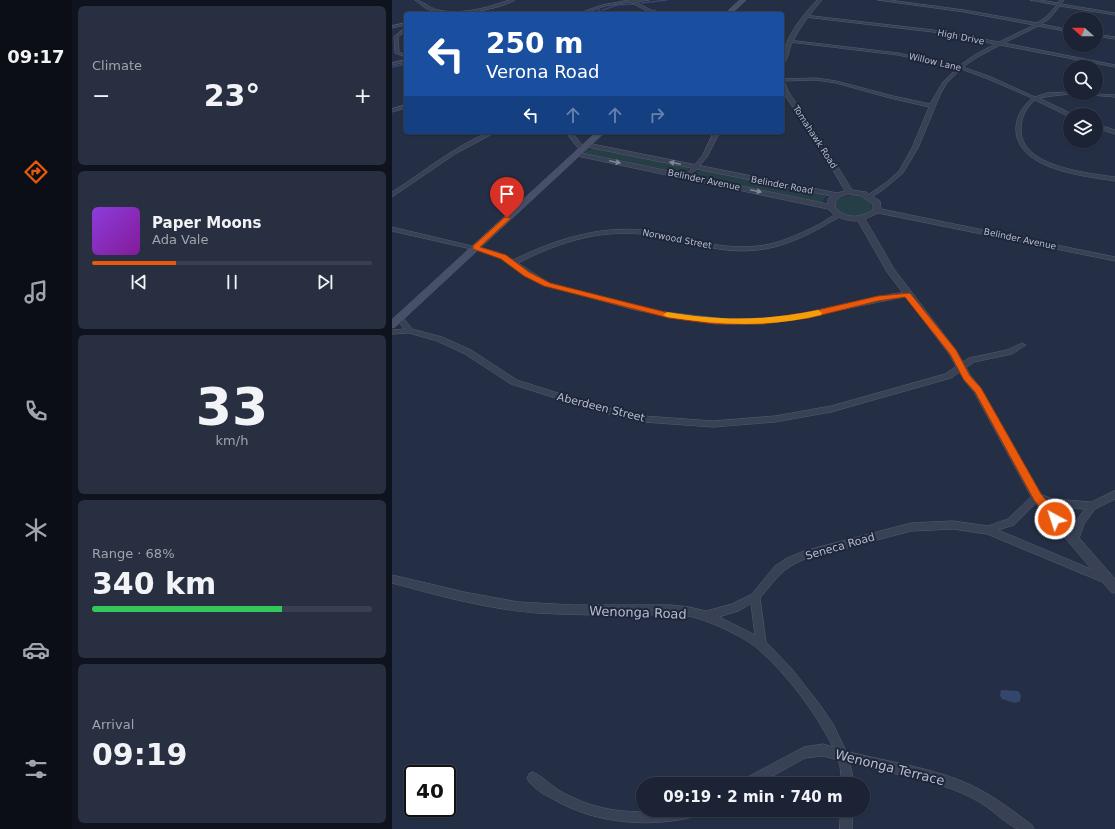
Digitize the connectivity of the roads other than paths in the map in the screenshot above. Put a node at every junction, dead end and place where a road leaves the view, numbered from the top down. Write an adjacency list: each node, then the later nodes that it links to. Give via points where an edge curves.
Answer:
1 (417, 0): 12 (street)
2 (513, 0): 16 (street, via 477,9)
3 (609, 0): 15 (street)
4 (629, 0): 5 (street); 15 (street); 19 (street)
5 (647, 0)
6 (743, 0): 20 (main road)
7 (820, 0): 22 (street)
8 (880, 0): 14 (street)
9 (925, 0): 14 (street)
10 (1032, 0): 13 (street)
11 (594, 1): 15 (street)
12 (422, 2): 16 (street, via 429,9)
13 (1061, 2): 21 (street); 24 (street)
14 (922, 4): 24 (street)
15 (594, 8): 18 (street)
16 (438, 10): 17 (street)
17 (434, 12)
18 (584, 12)
19 (655, 12)
20 (730, 12)
21 (1115, 14)
22 (805, 16): 32 (street); 33 (street, High Drive, via 914,28)
23 (404, 24): 25 (street)
24 (1037, 25): 26 (street); 33 (street)
25 (392, 27)
26 (1063, 30)
27 (404, 31): 30 (street)
28 (392, 34): 30 (street)
29 (1103, 36): 31 (street)
30 (396, 38): 34 (street)
31 (1115, 38)
32 (790, 41): 36 (street); 41 (street, Willow Lane, via 907,55)
33 (999, 44): 40 (street, High Drive); 41 (street, via 976,56)
34 (397, 53): 35 (street); 37 (street)
35 (404, 55)
36 (784, 58)
37 (392, 59)
38 (404, 61): 39 (street)
39 (392, 64)
40 (1115, 66)
41 (961, 68): 47 (street, Willow Lane, via 995,79); 48 (street, via 948,80)
42 (784, 81): 48 (street, via 816,79 836,82)
43 (784, 91): 62 (street, Tomahawk Road, via 822,146)
44 (1063, 93): 47 (street)
45 (1103, 95): 46 (street)
46 (1115, 96)
47 (1036, 98): 51 (street, Willow Lane); 61 (street, via 1027,105 1020,120 1018,137 1024,149 1036,158 1058,166)
48 (933, 106): 65 (street, via 901,172 885,187)
49 (404, 107): 50 (street)
50 (392, 111)
51 (1063, 112)
52 (1103, 128): 53 (street)
53 (1115, 132)
54 (488, 134): 63 (street, via 443,158)
55 (571, 134): 58 (street)
56 (599, 134): 58 (main road)
57 (716, 134): 59 (street, via 710,148)
58 (582, 149): 59 (street, Belinder Road, one-way to 58); 60 (street, Belinder Avenue, one-way to 60); 71 (main road)
59 (695, 168): 60 (street); 64 (street, Belinder Road)
60 (687, 177): 66 (street, Belinder Avenue, one-way to 66)
61 (1115, 179)
62 (849, 192): 64 (street); 65 (street)
63 (392, 195)
64 (837, 195): 66 (street, via 830,202)
65 (870, 196): 67 (street, via 877,202)
66 (831, 207): 68 (street)
67 (877, 210): 69 (street, via 874,214); 72 (street, Belinder Avenue)
68 (839, 215): 69 (street); 73 (street, Norwood Street, via 796,239 759,248 715,247 642,232 613,231 569,240)
69 (860, 218): 74 (street, via 879,254)
70 (392, 229): 71 (street)
71 (475, 248): 73 (street, via 495,253); 75 (main road)
72 (1115, 259)
73 (513, 263): 74 (street, via 536,280 563,289 669,316 715,322 785,319)
74 (907, 294): 80 (street, via 953,352)
75 (400, 318): 76 (main road); 77 (street)
76 (392, 325)
77 (409, 331): 78 (street, Aberdeen Street); 80 (street, Aberdeen Street, via 457,345 498,374 528,388 616,414 680,422 752,422 805,415 948,376)
78 (392, 332)
79 (1022, 345): 80 (street, Aberdeen Street, via 1009,352 972,360)
80 (961, 367): 82 (street, via 978,390)
81 (1115, 495): 83 (street)
82 (1037, 497): 83 (street, via 1054,503); 84 (street, Seneca Road, via 1011,522); 85 (street)
83 (1092, 506): 85 (street, via 1080,522)
84 (988, 530): 87 (street, Seneca Road); 89 (street, Seneca Road, via 933,525 832,547 790,561 778,569)
85 (1074, 541): 87 (street)
86 (392, 579): 90 (street, Wenonga Road, via 459,597 514,606 680,611)
87 (1107, 580): 88 (street)
88 (1115, 588)
89 (755, 597): 90 (street, via 734,608); 91 (street)
90 (706, 616): 91 (street, Wenonga Road)
91 (761, 644): 92 (street, Wenonga Road, via 814,705 835,738)
92 (841, 755): 93 (street, Wenonga Terrace, via 823,750 804,753); 94 (street, Wenonga Road); 99 (street, Wenonga Terrace, via 931,776 958,785 987,800)
93 (759, 777)
94 (848, 777)
95 (533, 778): 96 (street, via 556,797 585,810 619,820 645,822)
96 (675, 817)
97 (847, 817): 98 (street)
98 (846, 829)
99 (1028, 829)

